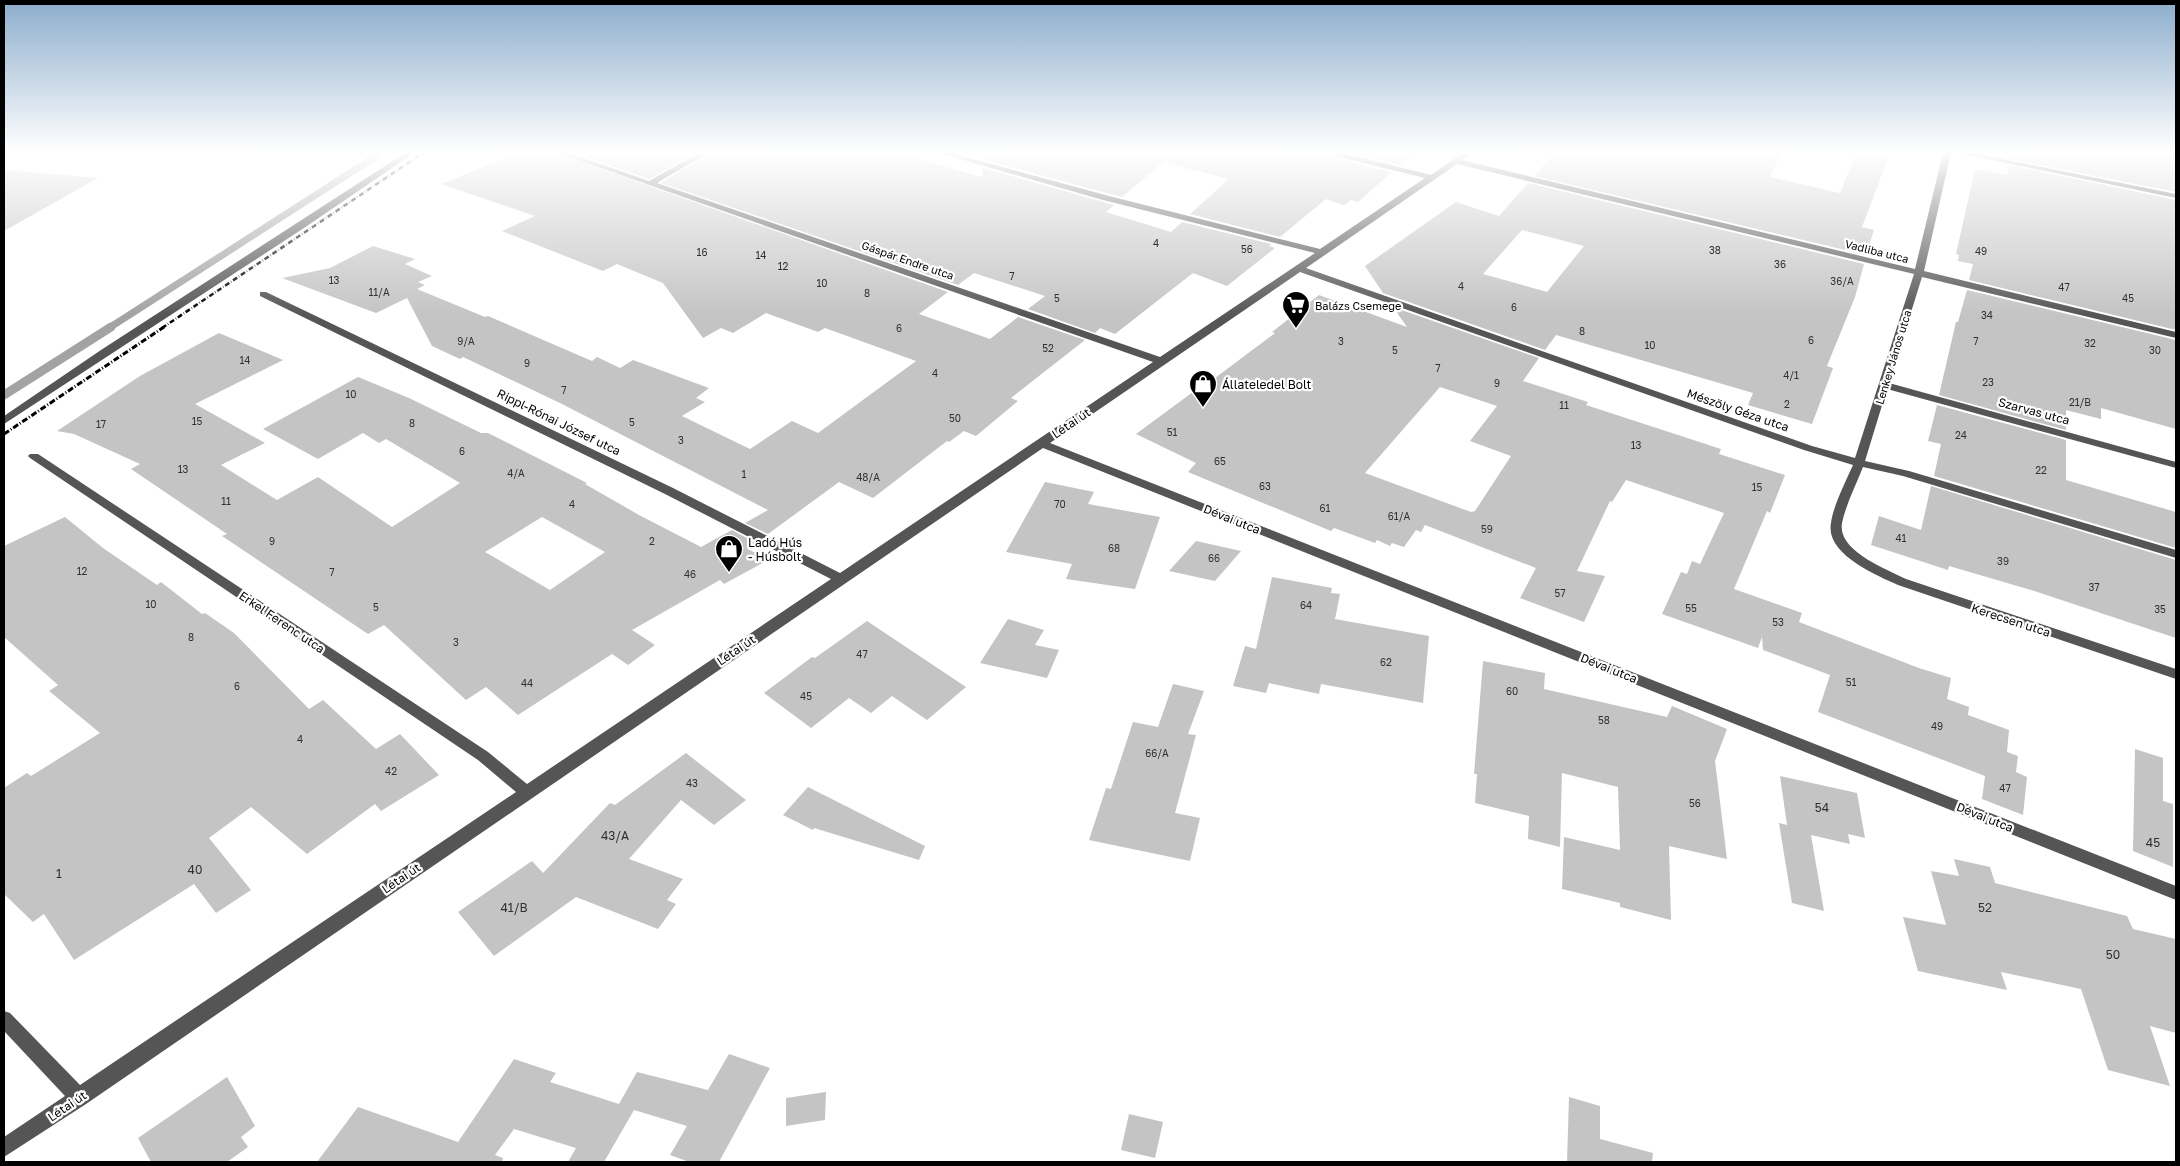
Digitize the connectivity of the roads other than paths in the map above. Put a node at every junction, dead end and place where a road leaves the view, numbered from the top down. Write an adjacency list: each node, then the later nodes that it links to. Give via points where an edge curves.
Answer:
1 (328, 207): 14 (street)
2 (721, 207): 12 (street, Gáspár Endre utca)
3 (1143, 207): 7 (street)
4 (1387, 207): 7 (street, Létai út)
5 (1647, 207): 9 (street, Vadliba utca)
6 (1934, 207): 9 (street, Lenkey János utca)
7 (1321, 252): 8 (street, Létai út)
8 (1298, 268): 12 (street, Létai út); 17 (street, Mészöly Géza utca, via 1808,448)
9 (1919, 273): 11 (street, Vadliba utca); 13 (street, Lenkey János utca)
10 (262, 294): 21 (street, Rippl-Rónai József utca, via 669,491)
11 (2176, 335)
12 (1161, 361): 15 (street, Létai út)
13 (1884, 385): 17 (street, Lenkey János utca); 18 (street, Szarvas utca)
14 (4, 421)
15 (1041, 443): 21 (street, Létai út); 24 (street, Dévai utca)
16 (34, 456): 23 (street, Erkel Ferenc utca, via 483,756)
17 (1859, 463): 19 (street, Lenkey János utca, via 1836,524 1839,539); 20 (street, Mészöly Géza utca, via 1905,473)
18 (2176, 465)
19 (1852, 554): 22 (street, Kerecsen utca, via 1902,582)
20 (2176, 554)
21 (841, 579): 23 (street, Létai út)
22 (2176, 674)
23 (526, 792): 26 (street, Létai út)
24 (2176, 893)
25 (4, 1019): 26 (street)
26 (80, 1098): 27 (street, Létai út)
27 (4, 1148)

